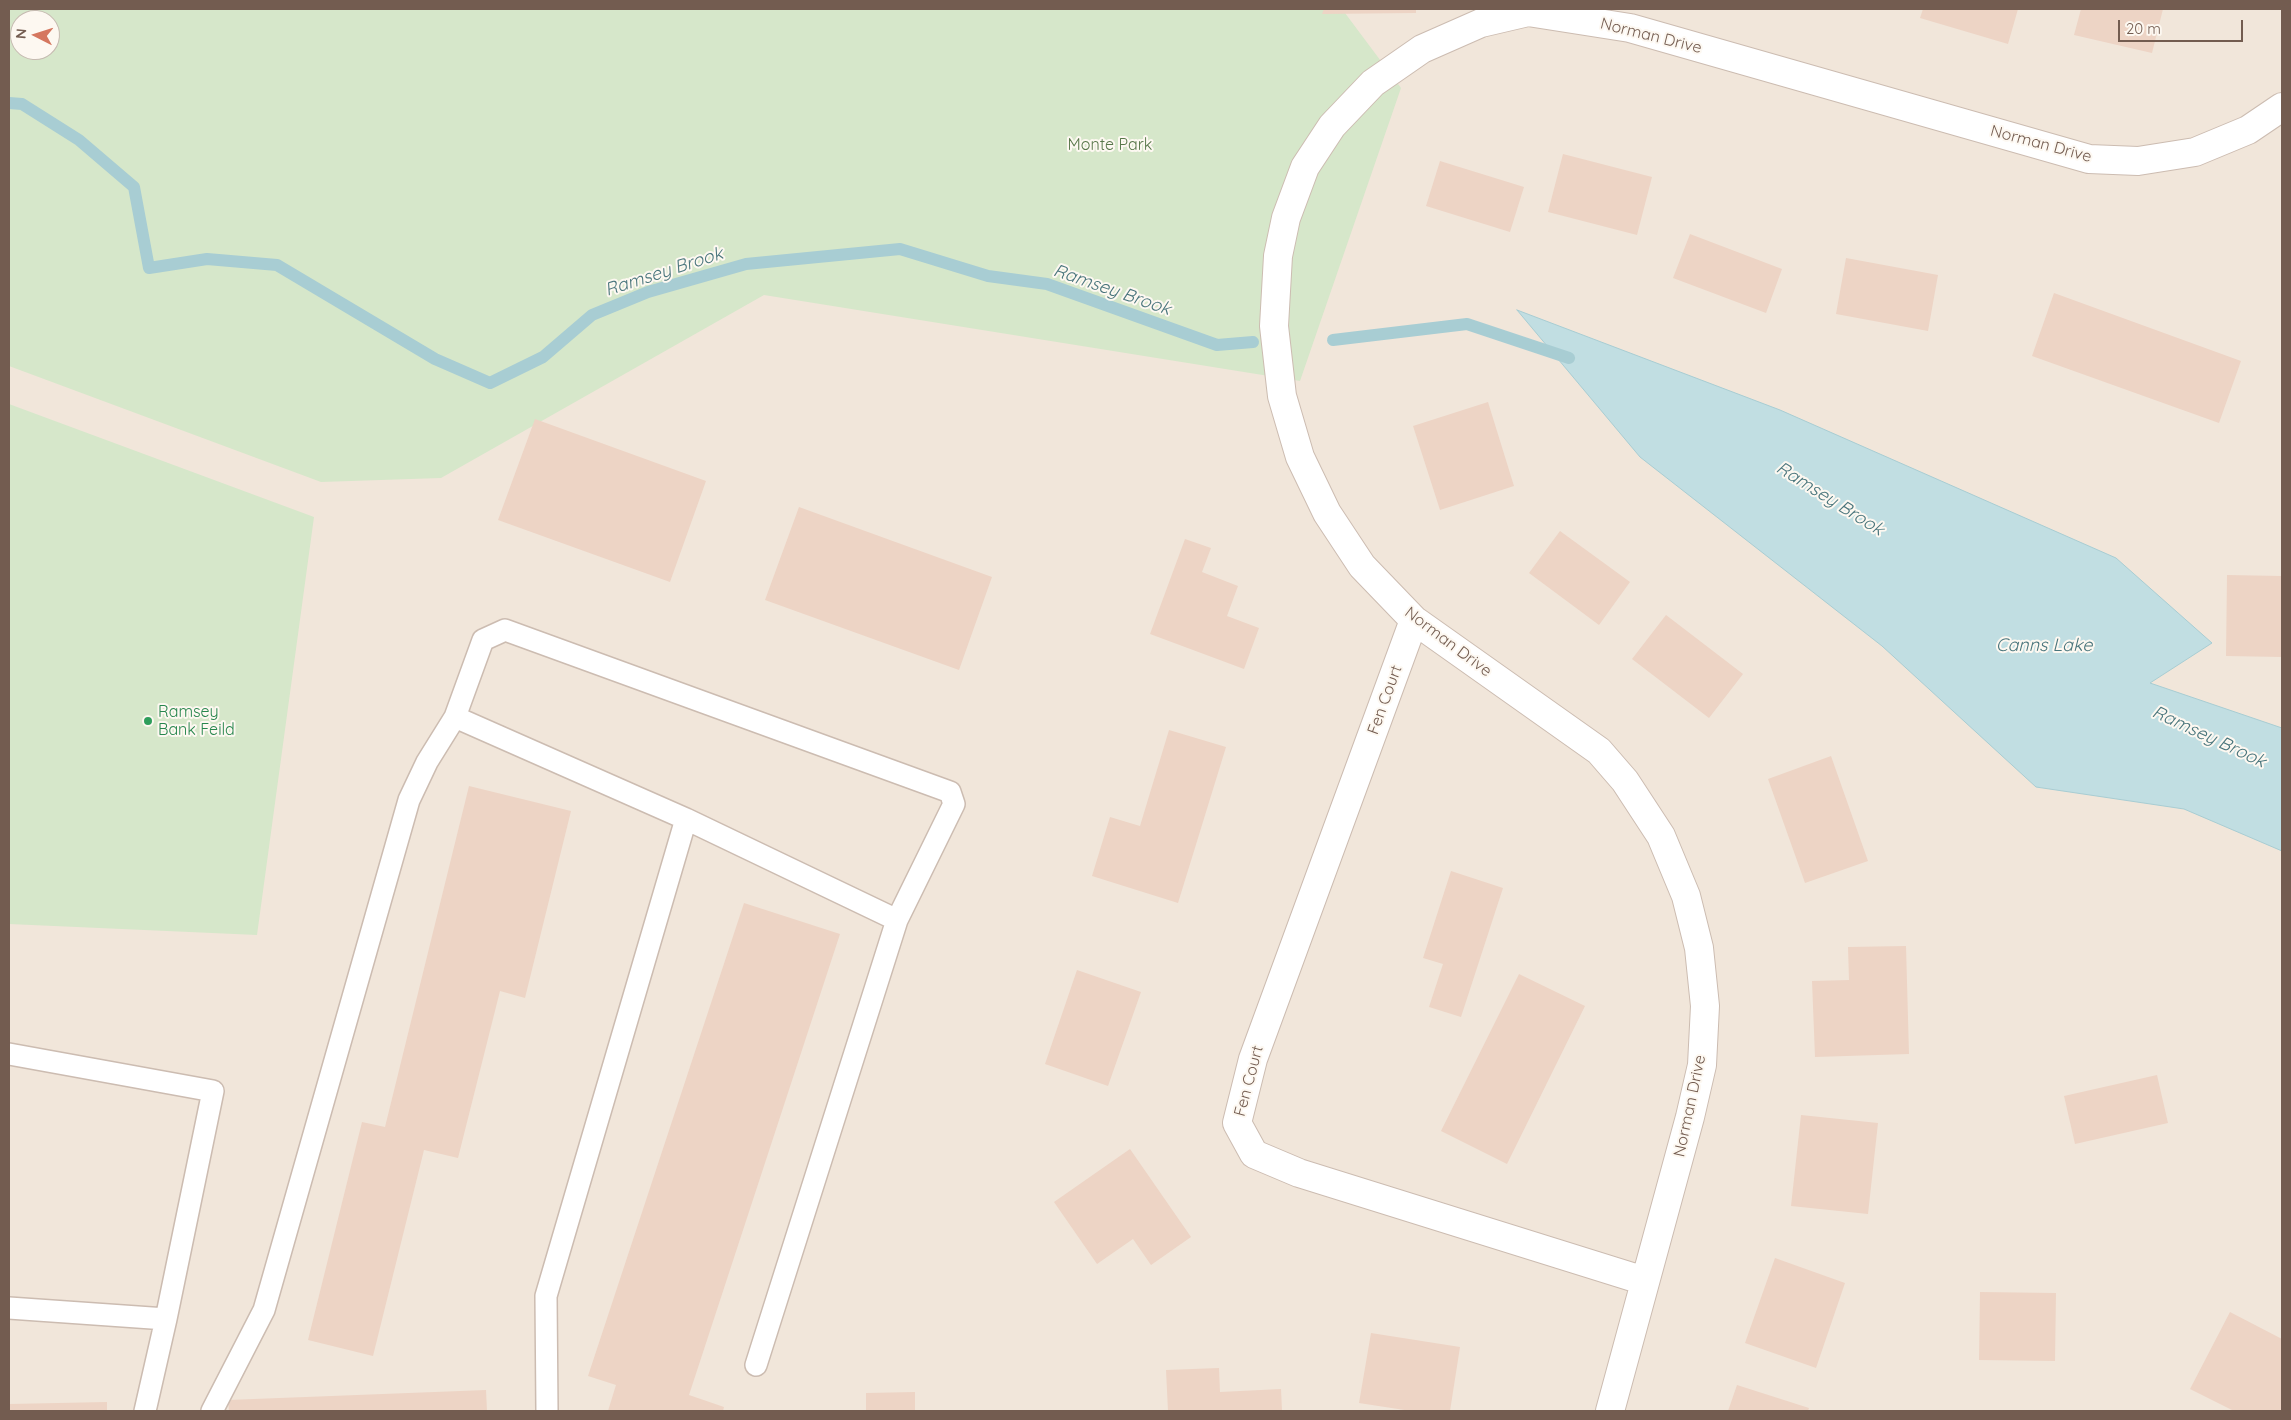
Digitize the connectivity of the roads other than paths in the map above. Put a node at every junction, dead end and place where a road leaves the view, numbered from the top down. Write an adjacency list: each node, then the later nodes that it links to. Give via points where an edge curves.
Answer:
1 (2282, 106): 2 (street, Norman Drive, via 2248,130 2195,152 2138,161 2089,158 1630,28 1528,12 1481,23 1422,49 1373,83 1332,126 1305,167 1286,218 1278,256 1274,326 1282,396 1300,457 1327,514 1362,566)
2 (1414, 620): 7 (street, Norman Drive, via 1599,751 1625,781 1661,836 1686,896 1699,948 1705,1006 1702,1065); 7 (street, Fen Court, via 1253,1059 1237,1123 1254,1154 1299,1173)
3 (455, 716): 4 (lane); 5 (lane, via 483,640 505,630 950,792 954,804); 12 (lane, via 427,762 410,800 264,1310)
4 (686, 819): 5 (lane); 13 (lane, via 546,1296)
5 (897, 920): 10 (lane)
6 (9, 1054): 9 (lane, via 213,1090)
7 (1645, 1282): 14 (street, Norman Drive)
8 (9, 1308): 9 (lane)
9 (166, 1319): 11 (lane)
10 (756, 1365)
11 (145, 1411)
12 (212, 1411)
13 (547, 1411)
14 (1610, 1411)

